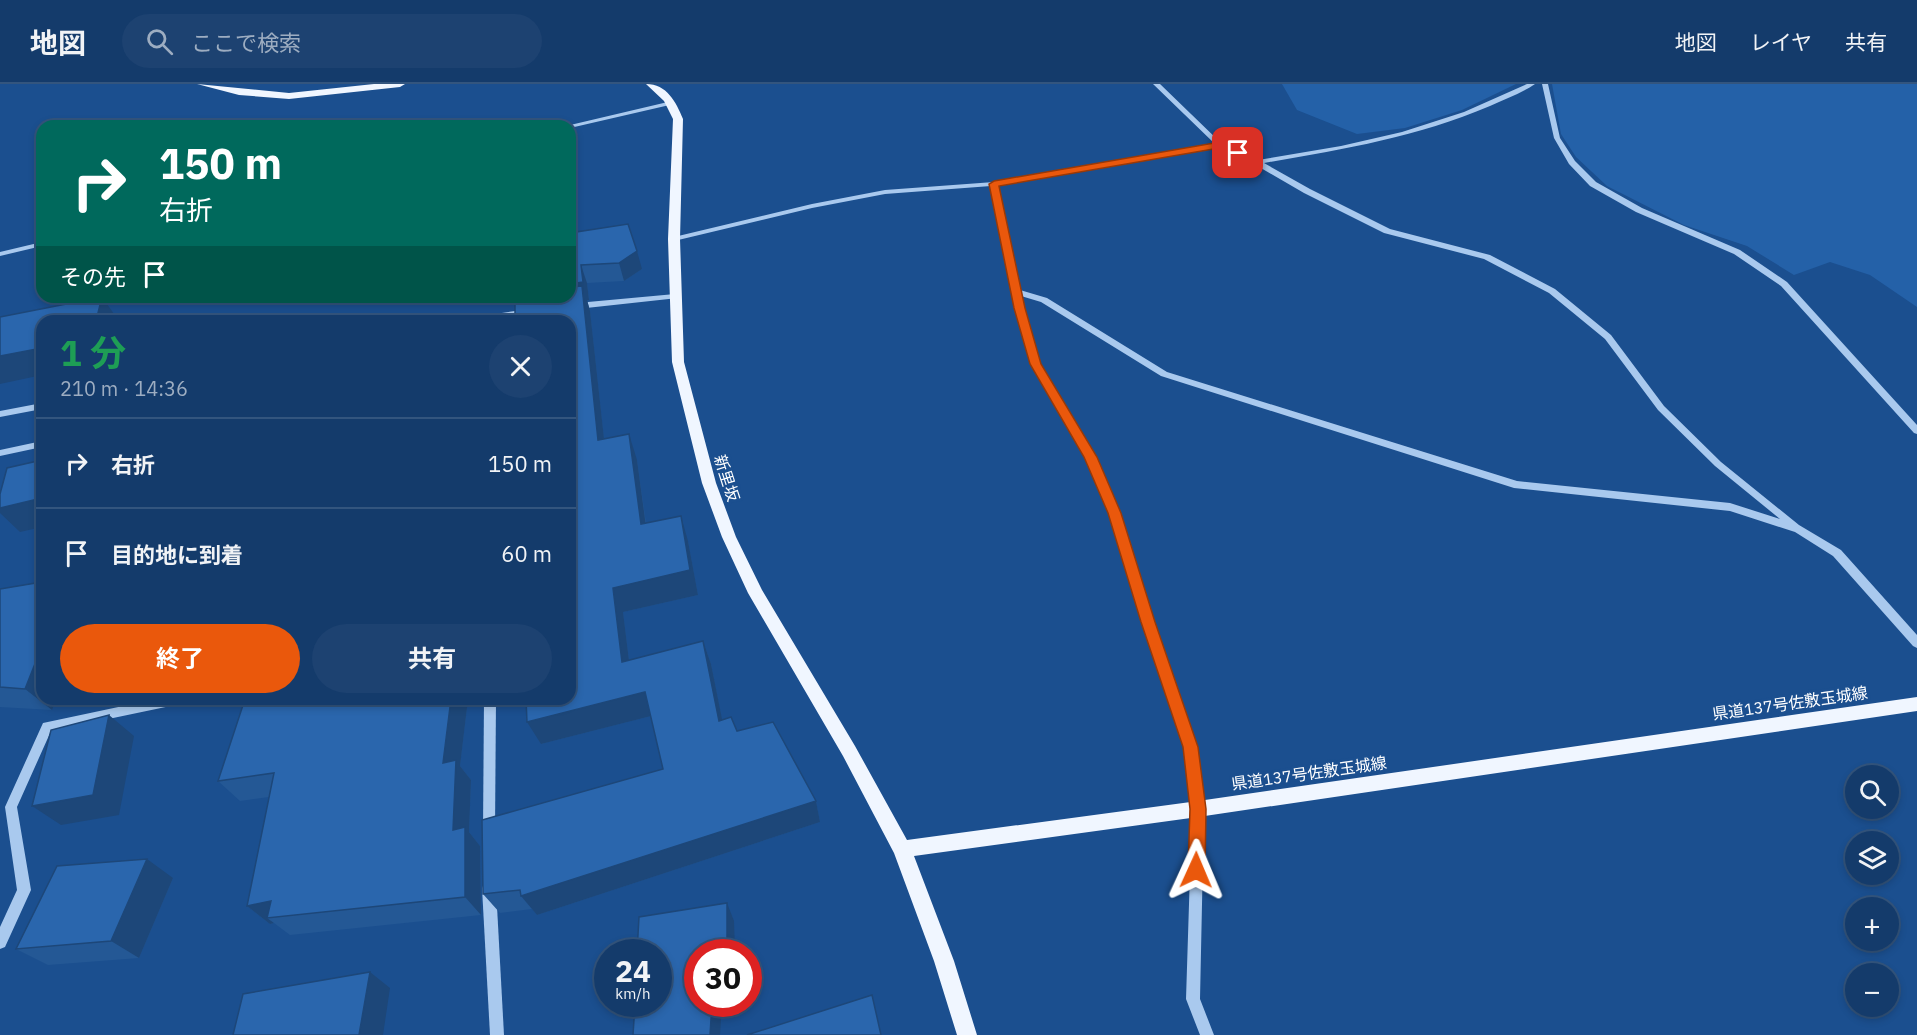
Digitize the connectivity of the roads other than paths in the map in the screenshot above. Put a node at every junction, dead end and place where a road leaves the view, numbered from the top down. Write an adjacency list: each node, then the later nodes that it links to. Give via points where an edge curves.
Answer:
1 (202, 84): 7 (main road, via 272,95)
2 (400, 84): 7 (main road)
3 (651, 84): 8 (main road)
4 (1156, 84): 10 (street)
5 (1532, 84): 11 (street, via 1423,129)
6 (1545, 84): 23 (street, via 1557,138 1593,184 1639,210 1737,252 1784,284)
7 (374, 86)
8 (672, 103): 9 (street); 13 (main road, 新里坂, via 678,119)
9 (576, 124)
10 (1220, 145): 11 (street); 12 (street)
11 (1257, 162): 26 (street, via 1387,231 1487,257 1552,291 1608,337 1661,408 1718,464)
12 (994, 184): 13 (street, via 885,192); 16 (street)
13 (674, 239): 17 (main road, 新里坂)
14 (36, 245): 15 (street)
15 (0, 254)
16 (1017, 292): 26 (street, via 1044,300 1164,374 1517,485 1730,507); 32 (street, via 1035,364 1090,457 1114,513 1190,747)
17 (675, 296): 18 (street); 34 (main road, 新里坂, via 682,387 729,537 756,593)
18 (573, 307)
19 (539, 311): 20 (street)
20 (511, 315)
21 (36, 407): 22 (street)
22 (0, 414)
23 (1917, 431)
24 (36, 445): 25 (street)
25 (0, 453)
26 (1799, 529): 27 (street, via 1837,553)
27 (1917, 643)
28 (1917, 704): 32 (main road, 県道137号佐敷玉城線)
29 (152, 705): 31 (street, via 47,728)
30 (489, 705): 33 (street)
31 (6, 809): 36 (street, via 24,890)
32 (1198, 809): 34 (main road, 県道137号佐敷玉城線); 39 (street, via 1193,999)
33 (489, 849)
34 (902, 849): 38 (main road)
35 (489, 872): 37 (street)
36 (0, 942)
37 (496, 1035)
38 (967, 1035)
39 (1208, 1035)

